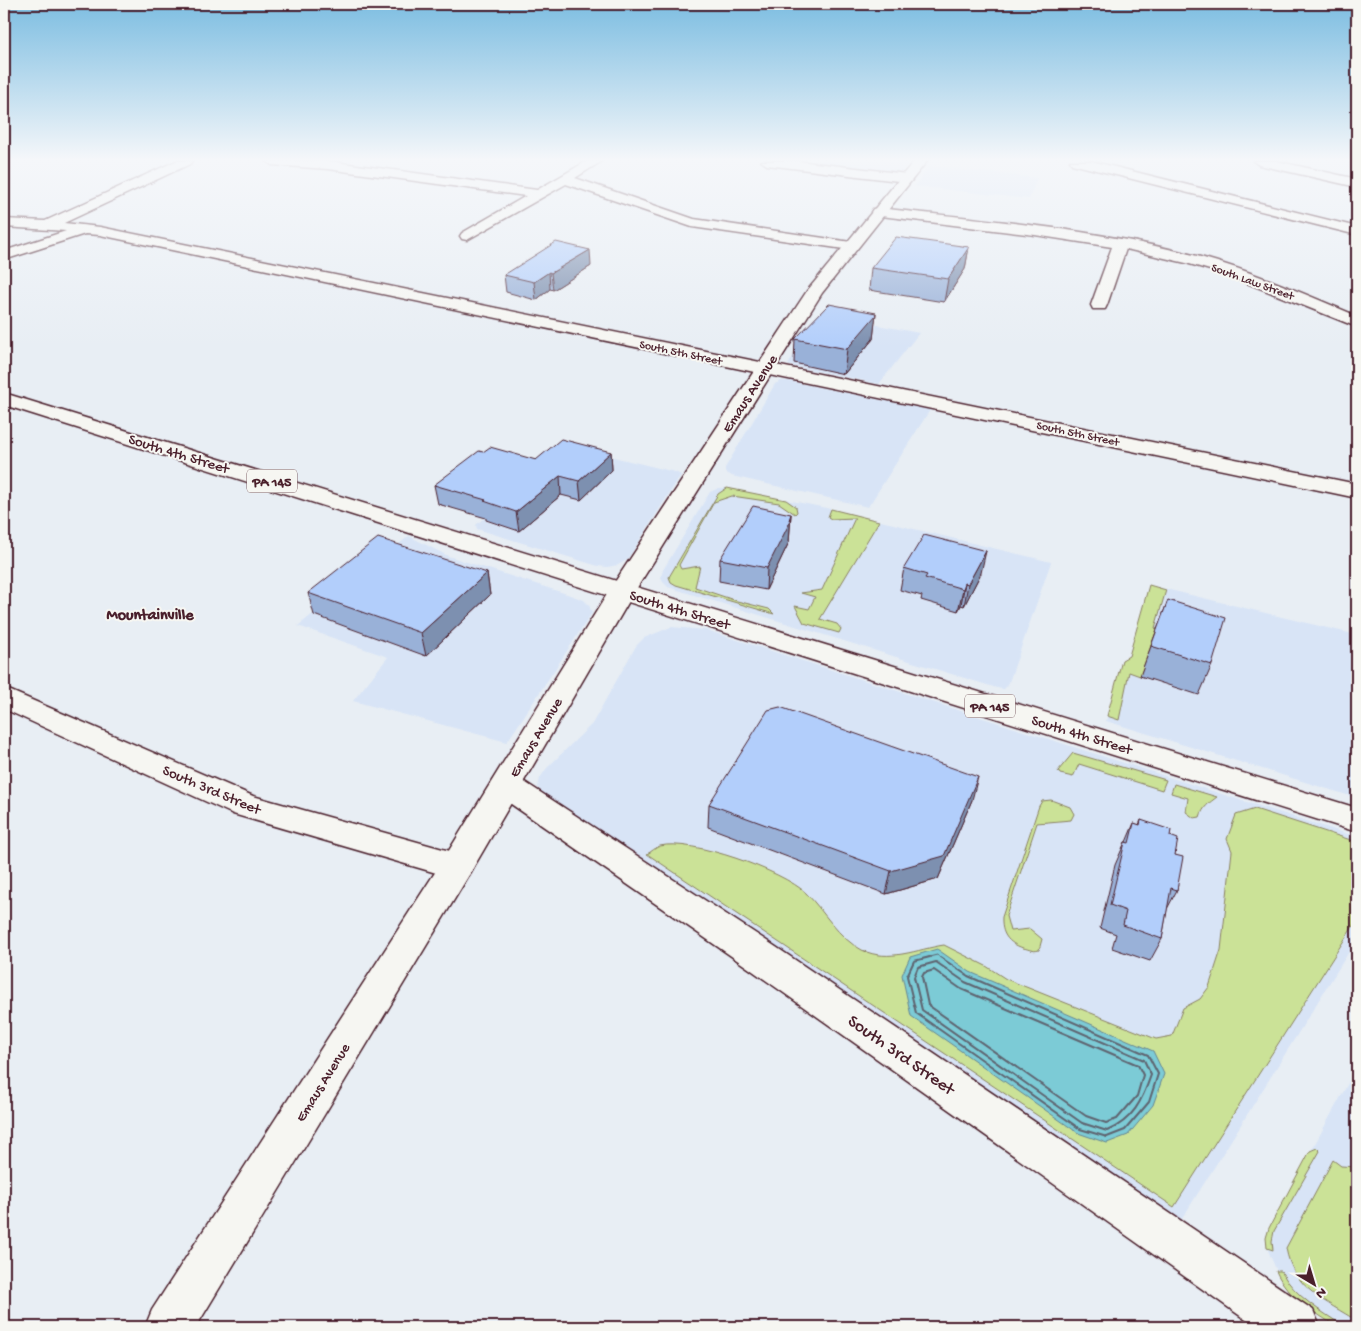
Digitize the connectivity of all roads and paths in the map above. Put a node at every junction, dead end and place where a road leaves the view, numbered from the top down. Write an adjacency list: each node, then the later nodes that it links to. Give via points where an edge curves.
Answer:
1 (6, 223): 8 (street, South 5th Street)
2 (52, 223): 8 (street)
3 (490, 223): 11 (street)
4 (693, 223): 13 (street)
5 (869, 223): 13 (street, Emaus Avenue)
6 (962, 223): 12 (street, South Law Street)
7 (1328, 223): 10 (street)
8 (48, 225): 9 (street, South 5th Street)
9 (89, 229): 14 (street); 17 (street, South 5th Street)
10 (1357, 231)
11 (468, 236)
12 (1120, 244): 15 (street); 16 (street, South Law Street, via 1220,268)
13 (851, 246): 17 (street, Emaus Avenue, via 815,291)
14 (4, 256)
15 (1099, 305)
16 (1357, 322)
17 (765, 369): 19 (street, South 5th Street); 20 (street, Emaus Avenue)
18 (4, 399): 20 (street, South 4th Street / PA 145)
19 (1357, 491)
20 (622, 591): 22 (street, Emaus Avenue); 23 (street, South 4th Street / PA 145)
21 (4, 698): 24 (street, South 3rd Street, via 244,806)
22 (506, 785): 24 (street, Emaus Avenue); 26 (street, South 3rd Street)
23 (1357, 820)
24 (456, 866): 25 (street, Emaus Avenue)
25 (169, 1327)
26 (1296, 1327)

